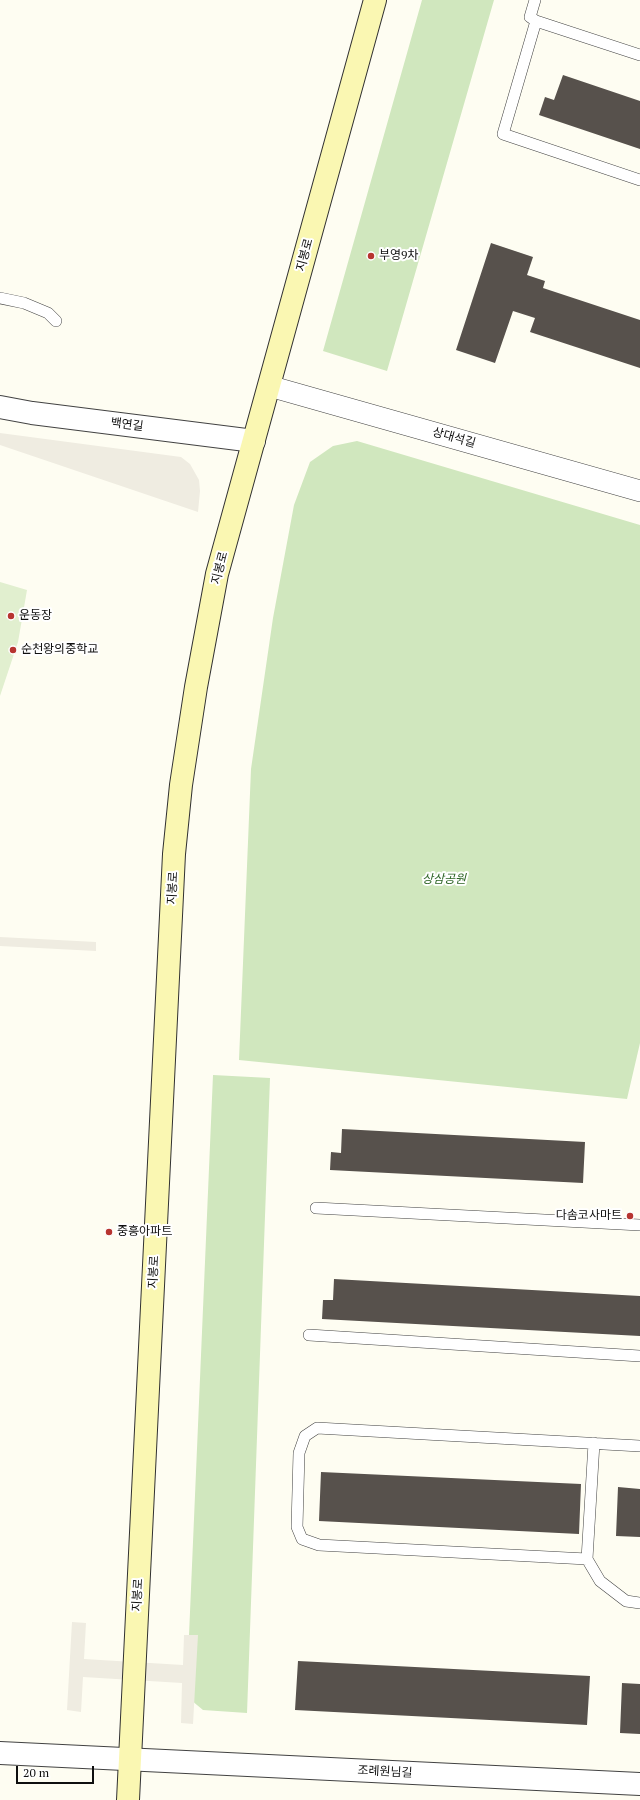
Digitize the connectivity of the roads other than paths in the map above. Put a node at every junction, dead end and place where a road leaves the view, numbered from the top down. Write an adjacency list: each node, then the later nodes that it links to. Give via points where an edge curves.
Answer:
1 (375, 0): 8 (main road, 지봉로)
2 (536, 0): 3 (lane, via 530,17)
3 (536, 21): 4 (lane); 5 (lane, via 503,134)
4 (640, 55)
5 (640, 180)
6 (0, 298): 7 (lane, via 24,303 48,313)
7 (56, 321)
8 (269, 386): 10 (main road, 지봉로); 11 (street, 상대석길)
9 (0, 407): 10 (street, 백연길)
10 (254, 441): 21 (main road, 지봉로, via 216,582 181,785 176,839)
11 (640, 490)
12 (316, 1208): 13 (lane)
13 (640, 1225)
14 (309, 1335): 15 (lane)
15 (640, 1356)
16 (594, 1443): 17 (lane); 18 (lane); 18 (lane, via 317,1428 305,1436 299,1453 297,1527 302,1539 319,1545)
17 (640, 1446)
18 (587, 1559): 19 (lane, via 600,1581 626,1601)
19 (640, 1603)
20 (0, 1753): 21 (street)
21 (130, 1760): 22 (street, 조례원님길); 23 (main road, 지봉로)
22 (640, 1784)
23 (128, 1800)

